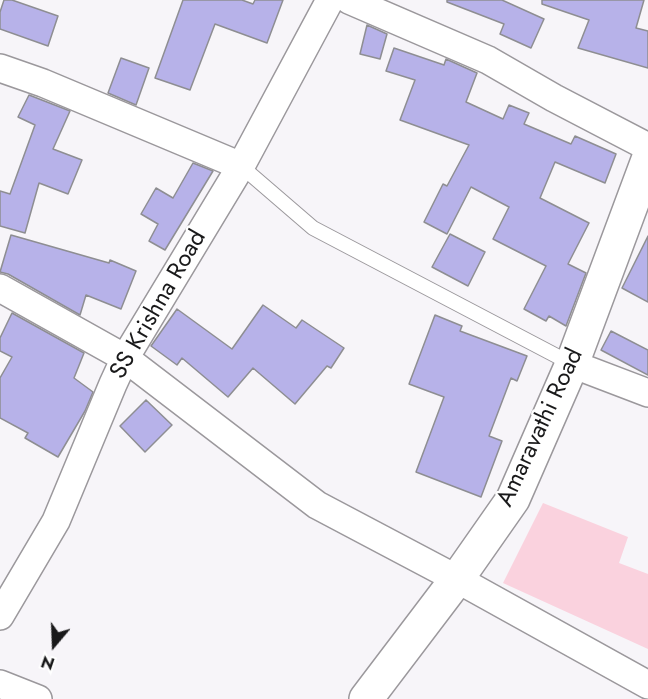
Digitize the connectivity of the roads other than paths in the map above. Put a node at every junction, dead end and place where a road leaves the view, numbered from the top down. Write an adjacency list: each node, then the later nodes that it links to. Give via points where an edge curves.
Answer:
1 (330, 0): 6 (street, SS Krishna Road)
2 (349, 0): 4 (street, via 488,60)
3 (0, 68): 6 (street)
4 (648, 147)
5 (648, 160): 9 (main road, Amaravathi Road)
6 (242, 166): 8 (street, SS Krishna Road); 9 (lane, via 313,228)
7 (0, 288): 8 (street)
8 (125, 358): 11 (street, via 317,506); 12 (street, SS Krishna Road, via 56,521)
9 (572, 364): 10 (street); 11 (main road, Amaravathi Road, via 513,499)
10 (648, 393)
11 (457, 579): 14 (street); 16 (main road, Amaravathi Road)
12 (0, 616)
13 (0, 684): 15 (street)
14 (648, 685)
15 (38, 699)
16 (366, 699)

